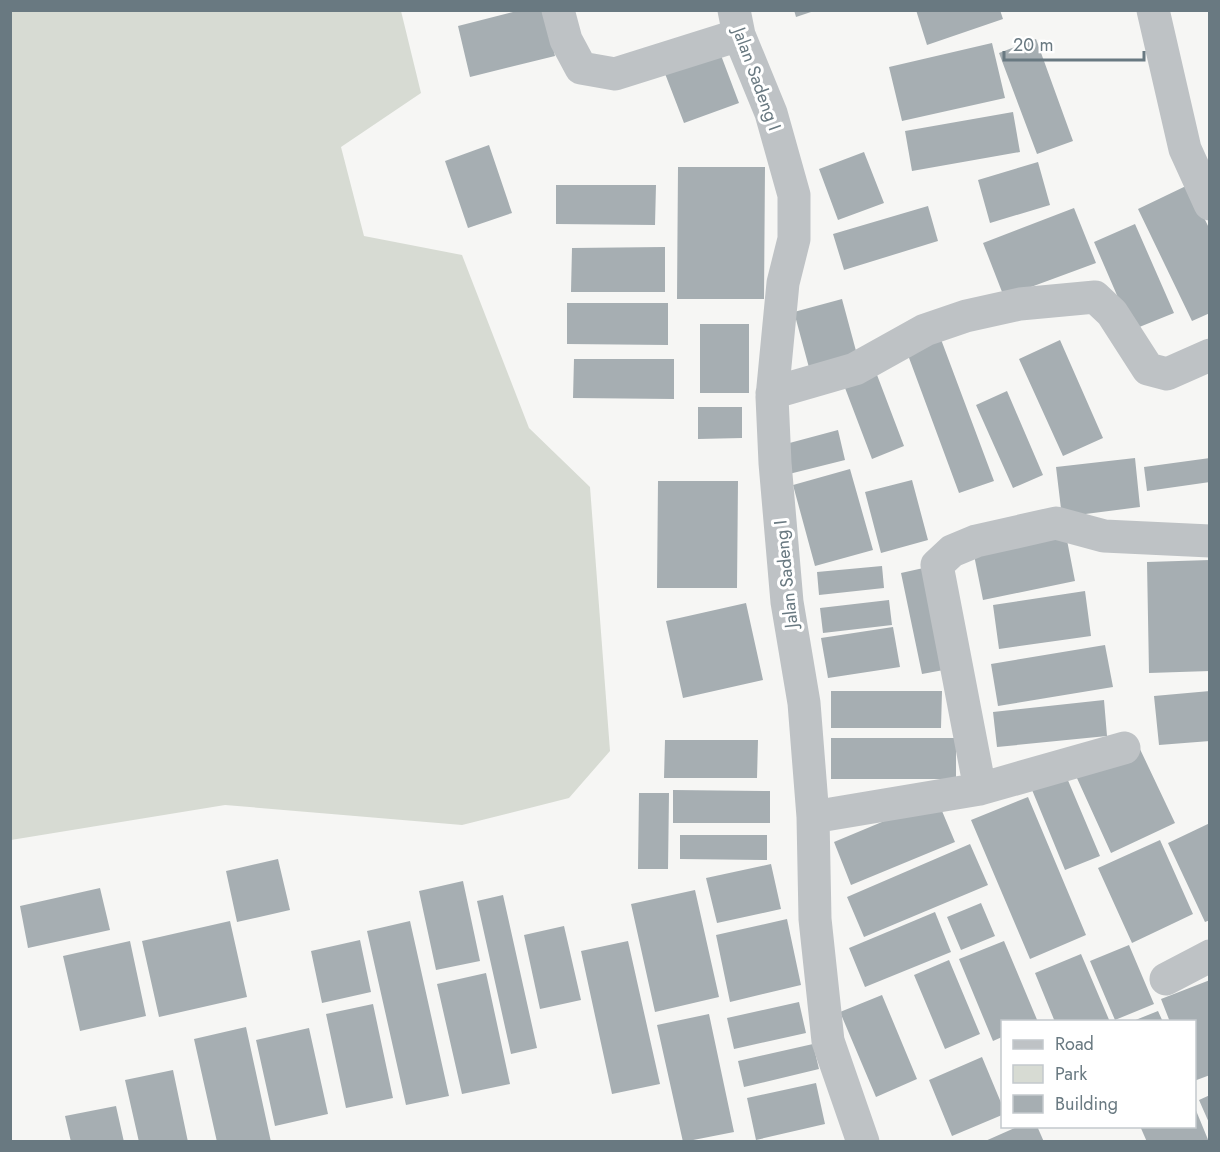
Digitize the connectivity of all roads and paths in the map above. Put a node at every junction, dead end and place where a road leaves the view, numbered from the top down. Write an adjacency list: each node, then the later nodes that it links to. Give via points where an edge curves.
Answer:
1 (558, 10): 3 (street, via 566,40 580,68 615,74)
2 (1153, 10): 4 (street, via 1185,149)
3 (736, 23): 6 (street, Jalan Sadeng I, via 771,113 794,195 794,239 783,283)
4 (1209, 204)
5 (1209, 355): 6 (street, via 1167,374 1148,369 1112,313 1095,297 1020,303 925,330 855,369)
6 (772, 393): 10 (street, Jalan Sadeng I, via 774,463 787,602 804,703)
7 (1209, 541): 9 (street, via 1104,536 1056,523 976,542 952,551 937,565)
8 (1124, 748): 9 (street)
9 (980, 789): 10 (street)
10 (813, 818): 13 (street, Jalan Sadeng I, via 815,919 828,1041)
11 (1209, 956): 12 (street)
12 (1166, 979)
13 (863, 1142)

